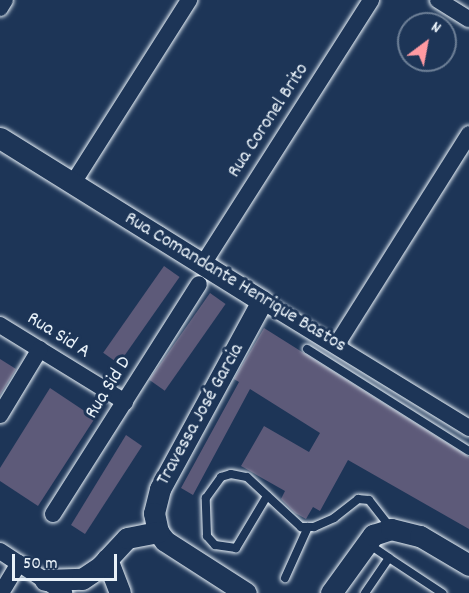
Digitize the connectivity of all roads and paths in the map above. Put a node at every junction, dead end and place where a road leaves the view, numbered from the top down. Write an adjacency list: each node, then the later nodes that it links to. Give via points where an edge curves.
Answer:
1 (5, 0): 5 (street)
2 (189, 0): 9 (street)
3 (371, 0): 10 (street, Rua Coronel Brito)
4 (438, 0): 6 (street)
5 (0, 8)
6 (469, 19)
7 (469, 134): 13 (street)
8 (0, 138): 9 (street, Rua Comandante Henrique Bastos)
9 (73, 183): 10 (street, Rua Comandante Henrique Bastos)
10 (201, 274): 11 (street, Rua Comandante Henrique Bastos); 16 (street, Rua Sid D)
11 (262, 301): 13 (street, Rua Comandante Henrique Bastos); 24 (street, Travessa José Garcia, via 160,489 154,513)
12 (0, 325): 14 (street, Rua Sid A)
13 (337, 344): 18 (street, Rua Comandante Henrique Bastos)
14 (40, 349): 16 (street, Rua Sid A); 17 (street)
15 (308, 349): 19 (lane)
16 (125, 402): 21 (street, Rua Sid D)
17 (0, 415)
18 (469, 428)
19 (469, 450)
20 (267, 496): 20 (lane, via 247,477 221,477 206,498 207,536 215,545 236,548); 22 (lane, via 291,520)
21 (53, 514)
22 (308, 526): 23 (lane, via 333,518 358,499 369,500); 31 (lane)
23 (391, 529): 25 (street); 30 (street, via 420,536)
24 (158, 532): 28 (street, via 127,538); 36 (street, via 185,556)
25 (366, 542): 27 (lane); 37 (street)
26 (0, 551): 29 (street)
27 (389, 558): 38 (lane); 39 (lane)
28 (107, 559): 32 (street, via 82,579); 35 (street)
29 (19, 564): 32 (street); 33 (street)
30 (469, 565)
31 (285, 578)
32 (45, 580): 34 (street)
33 (2, 593)
34 (64, 593)
35 (120, 593)
36 (246, 593)
37 (331, 593)
38 (365, 593)
39 (442, 593)

